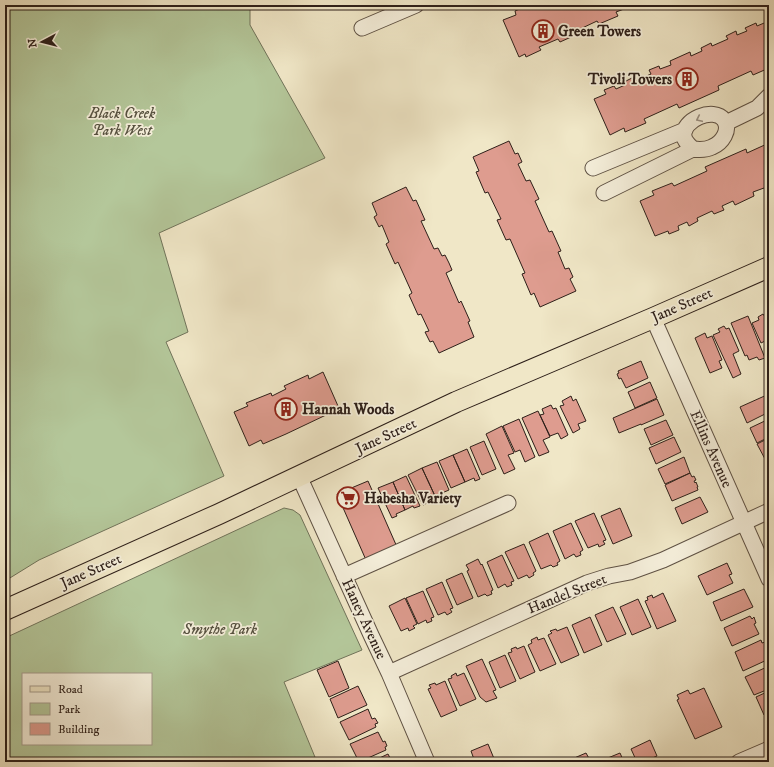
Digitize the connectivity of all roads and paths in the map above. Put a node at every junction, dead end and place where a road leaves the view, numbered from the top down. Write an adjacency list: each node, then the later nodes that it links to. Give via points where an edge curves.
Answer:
1 (416, 5): 2 (street)
2 (362, 28)
3 (769, 96): 4 (street, via 757,108)
4 (726, 123): 5 (street, one-way to 5, via 714,114 707,115 689,124); 6 (street, via 724,138 718,144 702,150)
5 (685, 130): 6 (street, via 684,137); 7 (street)
6 (693, 150): 8 (street)
7 (593, 168)
8 (604, 192)
9 (769, 267): 10 (main road, Jane Street)
10 (653, 318): 11 (main road, Jane Street, via 456,402); 14 (street, Ellins Avenue)
11 (299, 476): 15 (street, Haney Avenue); 17 (main road, Jane Street)
12 (508, 503): 15 (street)
13 (769, 511): 14 (street, Handel Street)
14 (744, 522): 16 (street, Ellins Avenue); 18 (street, Handel Street, via 662,560 630,572 587,583)
15 (344, 576): 18 (street, Haney Avenue)
16 (769, 579)
17 (5, 610)
18 (389, 672): 20 (street, Haney Avenue)
19 (769, 749): 21 (street)
20 (427, 762)
21 (739, 762)

